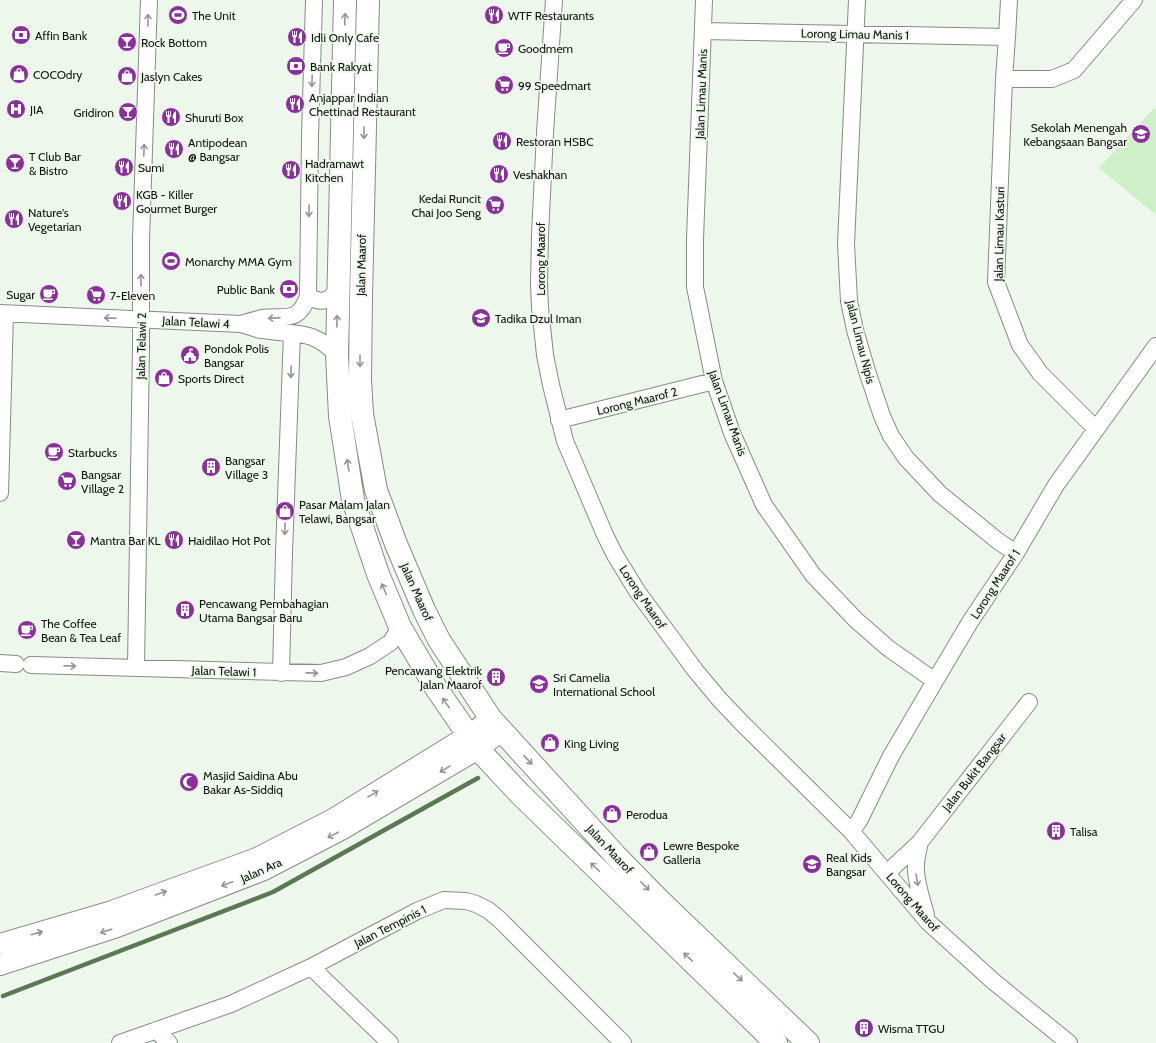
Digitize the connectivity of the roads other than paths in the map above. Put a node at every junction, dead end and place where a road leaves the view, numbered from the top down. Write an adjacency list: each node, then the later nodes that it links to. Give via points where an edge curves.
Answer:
1 (150, 0): 17 (street, Jalan Telawi 2, one-way to 1, via 141,240)
2 (314, 0): 15 (street, one-way to 15)
3 (345, 0): 14 (main road, Jalan Maarof, one-way to 3)
4 (368, 0): 33 (main road, Jalan Maarof, one-way to 33, via 360,296 362,414 376,490 424,610 455,666)
5 (554, 0): 23 (street, Lorong Maarof, via 539,284 545,355)
6 (704, 0): 10 (street, Jalan Limau Manis)
7 (857, 0): 11 (street, Jalan Limau Nipis)
8 (1009, 0): 12 (street, Jalan Limau Kasturi)
9 (1134, 0): 13 (street, via 1074,70 1052,79)
10 (703, 31): 11 (street, Lorong Limau Manis 1); 22 (street, Jalan Limau Manis, via 695,239 696,287)
11 (855, 34): 12 (street, Lorong Limau Manis 1); 26 (street, Jalan Limau Nipis, via 846,244 849,301 867,371 882,416 891,436 906,458 940,494)
12 (1008, 37): 13 (street, Jalan Limau Kasturi)
13 (1004, 79): 24 (street, Jalan Limau Kasturi, via 996,282 1020,344 1040,374)
14 (338, 288): 15 (street, via 334,295 321,301); 21 (main road, Jalan Maarof, one-way to 14)
15 (308, 296): 18 (street, one-way to 18, via 298,314 262,318)
16 (3, 314): 17 (street, Jalan Telawi 4, one-way to 16); 25 (street)
17 (141, 319): 18 (street, Jalan Telawi 4); 29 (street, Jalan Telawi 2)
18 (241, 324): 19 (street, Jalan Telawi 4, via 262,330)
19 (292, 333): 21 (street, Jalan Telawi 4, via 315,338); 30 (street, one-way to 30)
20 (1156, 346): 24 (street, Lorong Maarof 1)
21 (337, 356): 27 (main road, Jalan Maarof, one-way to 21, via 378,574 353,500 340,416)
22 (714, 381): 23 (street, Lorong Maarof 2); 31 (street, Jalan Limau Manis, via 732,433 764,505 813,575 856,620 888,648)
23 (559, 420): 35 (street, Lorong Maarof, via 565,442 605,535 650,610 720,700)
24 (1096, 428): 26 (street, Lorong Maarof 1, via 1056,485)
25 (0, 493)
26 (1016, 553): 31 (street, Lorong Maarof 1)
27 (400, 627): 30 (street, Jalan Telawi 1, one-way to 27, via 321,673 346,667 370,656 391,642); 34 (main road, Jalan Maarof, one-way to 27, via 436,688)
28 (0, 664): 29 (street, Jalan Telawi 1, one-way to 29)
29 (136, 668): 30 (street, Jalan Telawi 1)
30 (281, 673)
31 (935, 681): 35 (street, Lorong Maarof 1, via 891,756 859,821)
32 (1029, 702): 36 (street, Jalan Bukit Bangsar)
33 (496, 725): 34 (street, Jalan Ara); 49 (main road, Jalan Maarof, one-way to 49, via 658,899)
34 (473, 742): 39 (street, Jalan Ara, one-way to 34, via 112,911 257,858); 40 (street, Jalan Ara, one-way to 40, via 341,830 264,870 117,928); 43 (main road, Jalan Maarof, one-way to 34, via 520,794)
35 (851, 831): 37 (street, Lorong Maarof)
36 (920, 842): 37 (street, Jalan Bukit Bangsar); 38 (street, Jalan Bukit Bangsar, one-way to 38, via 915,870)
37 (887, 873): 38 (street, Lorong Maarof)
38 (928, 922): 50 (street, Lorong Maarof)
39 (2, 944)
40 (0, 966)
41 (311, 966): 42 (street, Jalan Tempinis 1, via 231,1004); 46 (street); 47 (street, Jalan Tempinis 1, via 417,911 444,900 466,901 488,910 499,919)
42 (156, 1030): 44 (street, Jalan Tempinis 1); 45 (street)
43 (758, 1036): 48 (main road, Jalan Maarof)
44 (120, 1043)
45 (169, 1043)
46 (390, 1043)
47 (623, 1043)
48 (776, 1043)
49 (808, 1043)
50 (1069, 1043)

